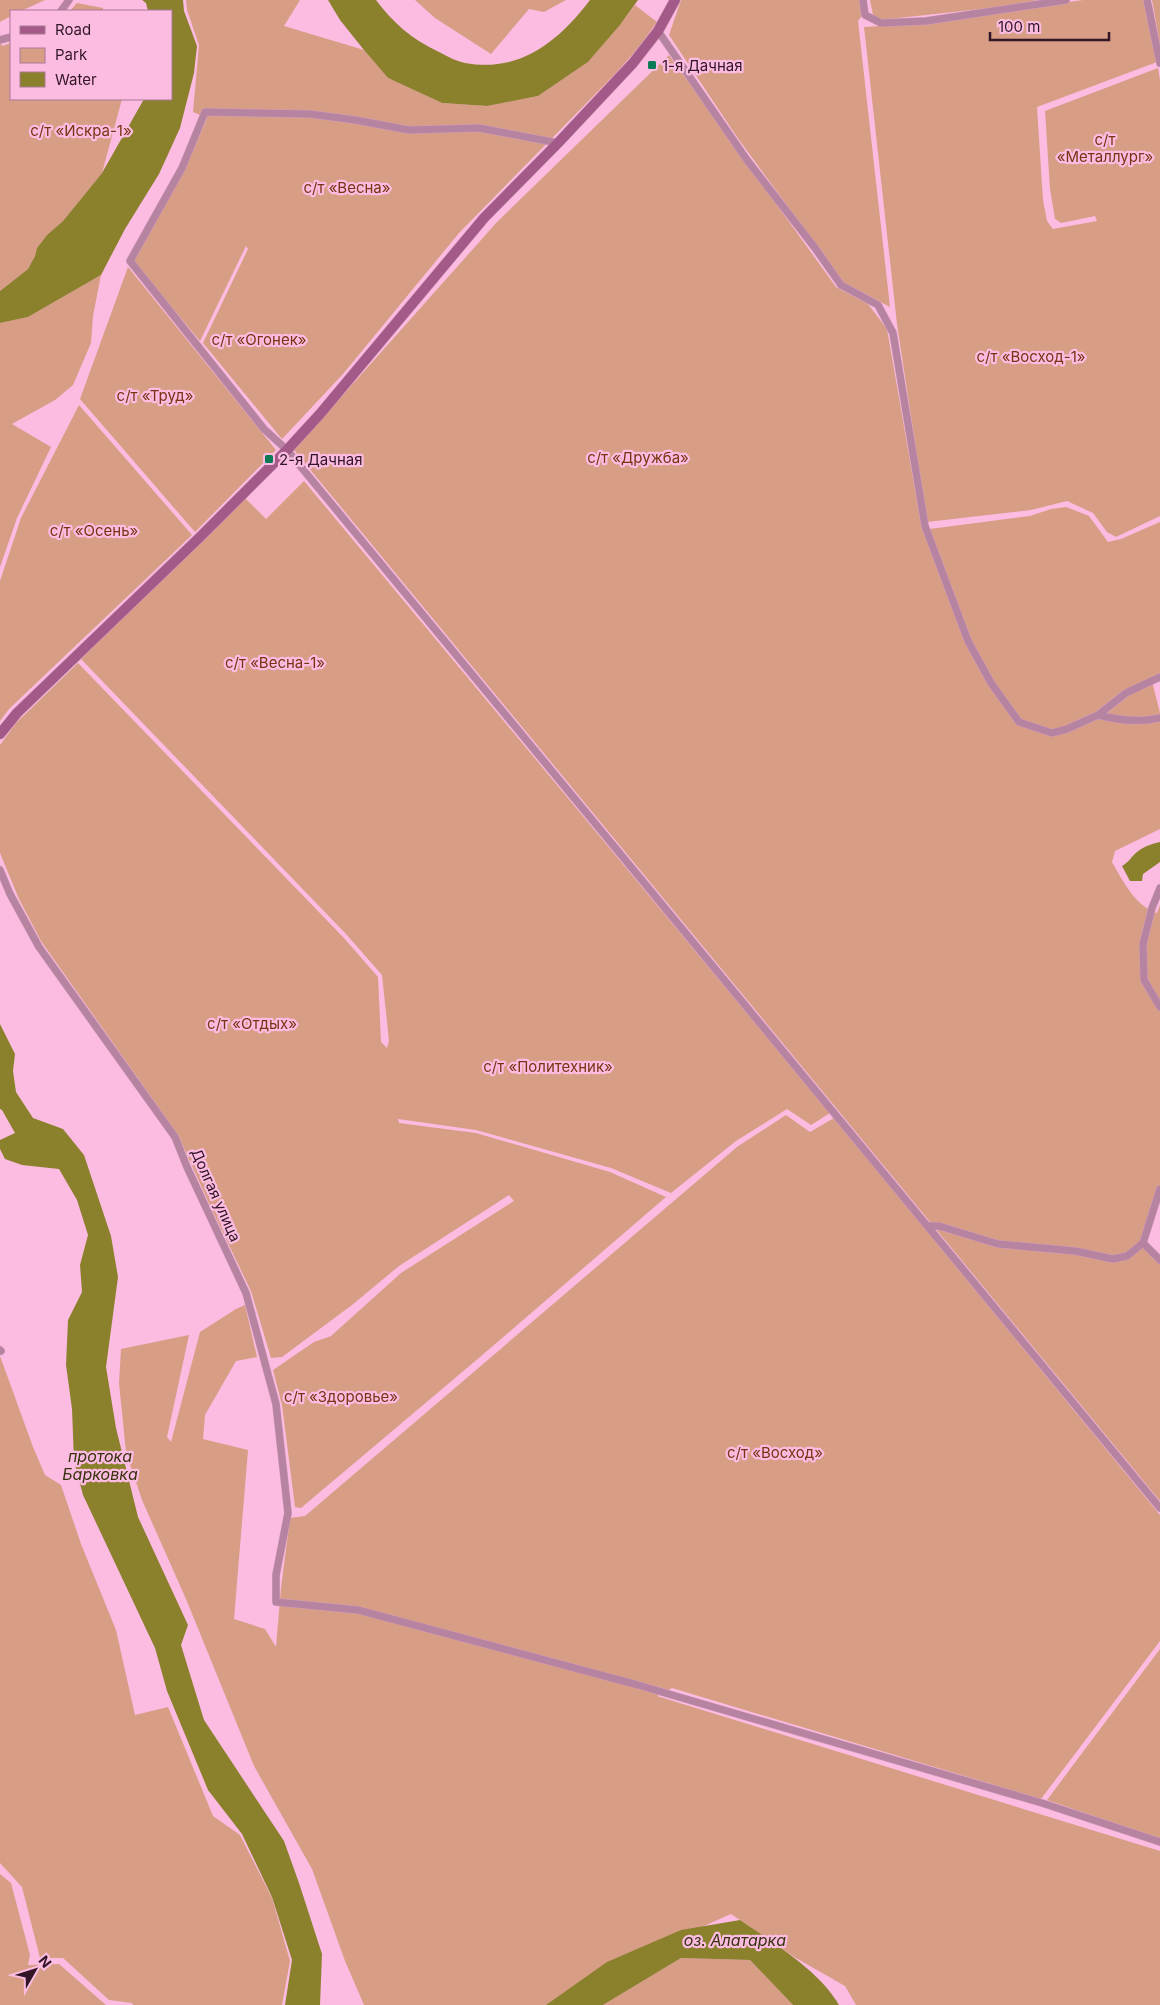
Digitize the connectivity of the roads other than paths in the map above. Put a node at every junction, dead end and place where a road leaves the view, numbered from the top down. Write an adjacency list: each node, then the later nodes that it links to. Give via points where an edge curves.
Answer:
1 (675, 0): 5 (main road)
2 (863, 0): 3 (street, via 865,15 881,23 926,21)
3 (1066, 0)
4 (1147, 0): 6 (street)
5 (658, 31): 7 (main road, via 633,63); 10 (street, via 747,160 841,285 878,305 893,332 925,526 968,641 991,683 1019,722 1052,733)
6 (1160, 63)
7 (558, 143): 8 (main road, via 484,218); 8 (street, via 479,128 409,130 310,114 205,112 182,168 130,261 264,428)
8 (286, 450): 12 (main road, via 17,713); 18 (street)
9 (1160, 676): 10 (street, via 1126,694)
10 (1098, 715): 11 (street, via 1122,721)
11 (1160, 718)
12 (0, 734)
13 (0, 870): 22 (street, Долгая улица, via 39,948 175,1137 246,1293 276,1404 288,1513 276,1575 276,1602 358,1610 628,1682 1042,1803)
14 (1160, 888): 15 (street, via 1143,944 1144,980)
15 (1160, 1008)
16 (1160, 1189): 17 (street)
17 (1157, 1207): 19 (street)
18 (929, 1226): 19 (street, via 939,1226 998,1244 1074,1251 1113,1259 1127,1256); 21 (street)
19 (1144, 1243): 20 (street)
20 (1160, 1260)
21 (1160, 1508)
22 (1160, 1842)

